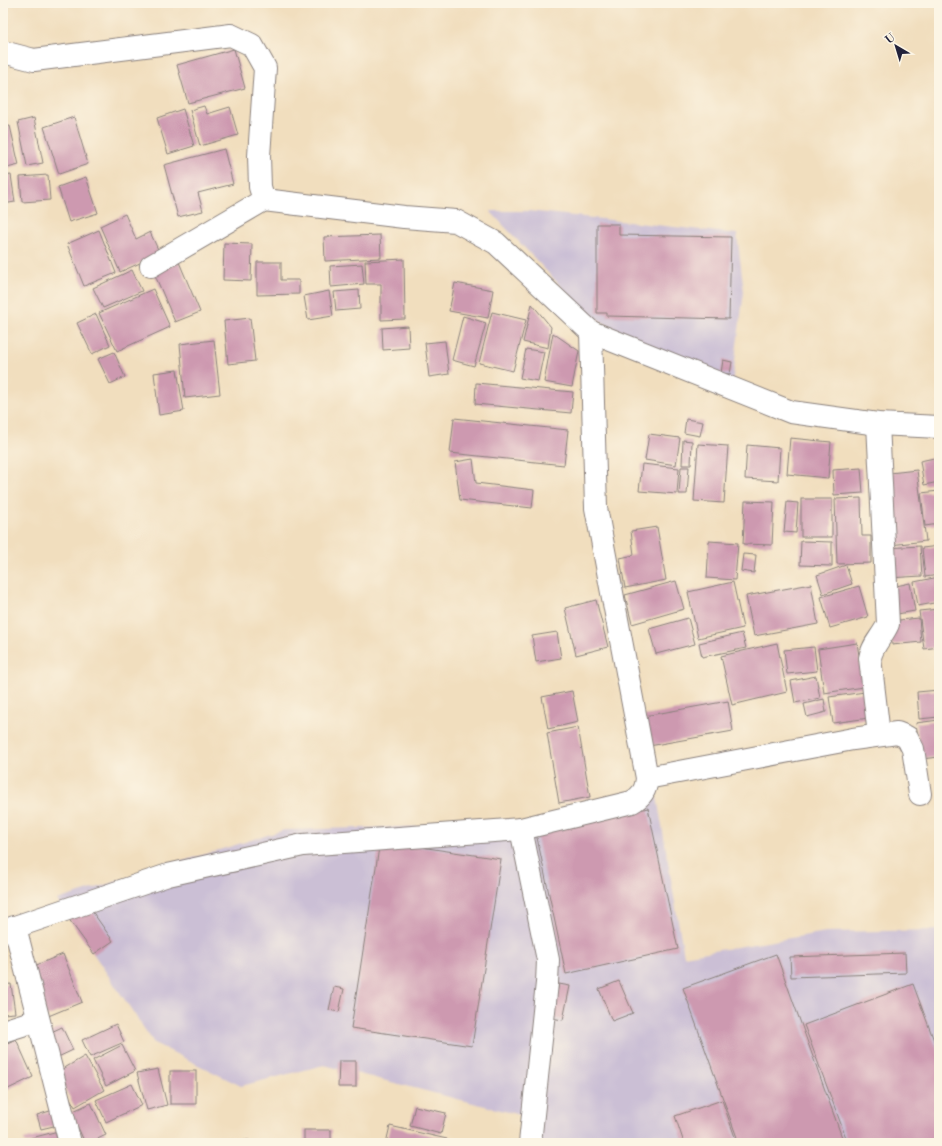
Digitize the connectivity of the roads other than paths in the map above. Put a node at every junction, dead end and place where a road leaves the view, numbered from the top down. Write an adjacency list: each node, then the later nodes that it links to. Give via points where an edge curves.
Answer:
1 (3, 52): 2 (street, via 34,60 231,35 252,45 265,68 259,156 260,187)
2 (264, 200): 3 (street); 4 (street, via 456,221 496,243)
3 (151, 266)
4 (591, 332): 5 (street, via 791,412); 8 (street, via 596,508)
5 (878, 424): 6 (street); 7 (street, via 888,624 871,651 870,658)
6 (939, 427)
7 (879, 735): 8 (street); 9 (street, via 897,733 908,737)
8 (647, 778): 10 (street, via 643,794 632,802)
9 (920, 794)
10 (522, 829): 11 (street, via 303,845 168,875); 15 (street, via 548,960)
11 (9, 929): 12 (street)
12 (38, 1020): 13 (street); 14 (street)
13 (3, 1031)
14 (70, 1143)
15 (530, 1143)

